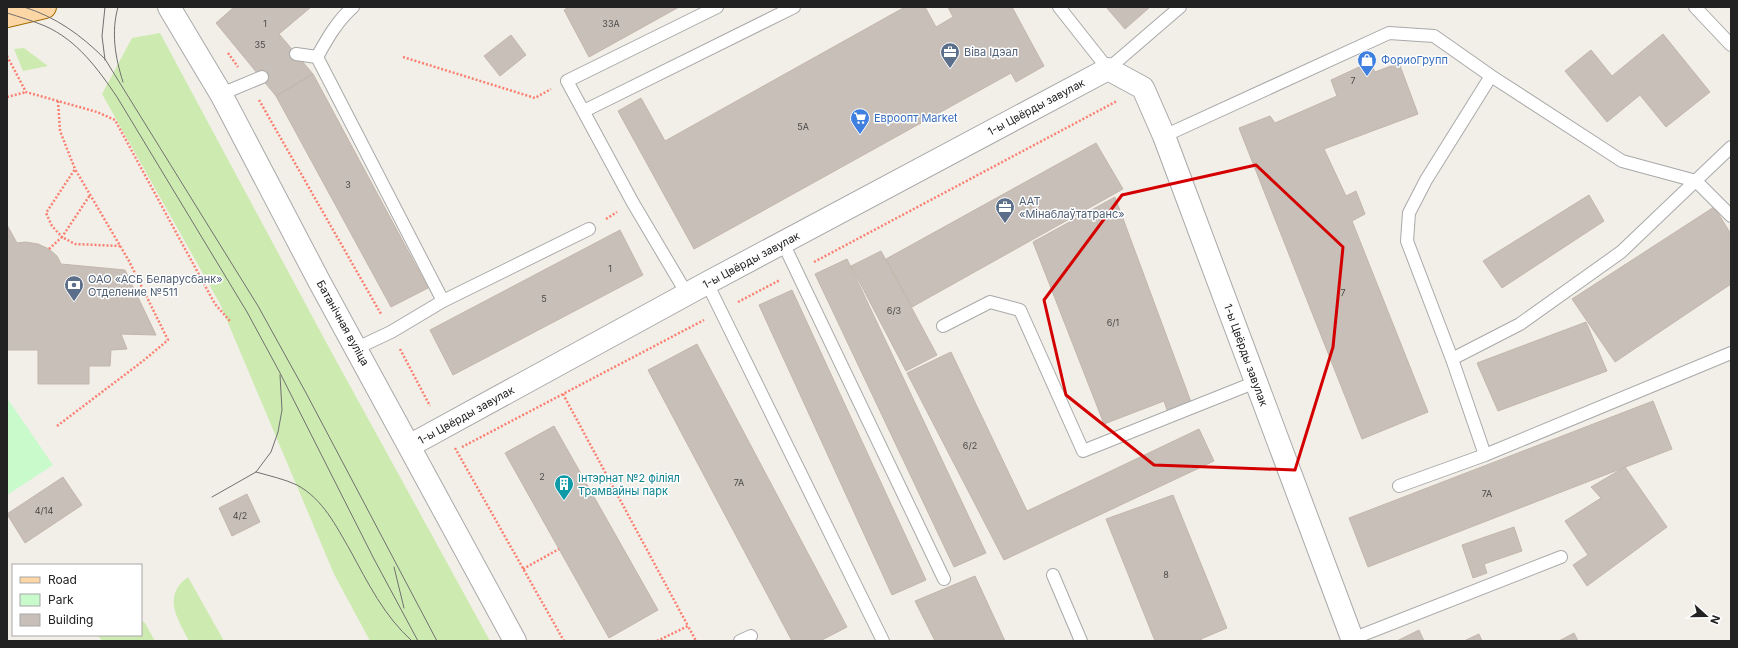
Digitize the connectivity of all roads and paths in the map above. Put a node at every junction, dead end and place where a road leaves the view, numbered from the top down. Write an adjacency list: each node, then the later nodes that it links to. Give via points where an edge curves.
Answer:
1 (45, 7): 9 (main road)
2 (169, 7): 19 (street, Батанічная вуліца)
3 (353, 7): 13 (lane, via 330,35)
4 (717, 7): 23 (lane, via 567,80)
5 (794, 7): 23 (lane)
6 (1059, 7): 15 (lane)
7 (1180, 7): 15 (lane)
8 (1695, 7): 10 (lane)
9 (7, 16)
10 (1731, 45)
11 (296, 54): 13 (lane)
12 (7, 56): 18 (path)
13 (317, 57): 38 (lane)
14 (403, 57): 21 (path)
15 (1108, 69): 24 (street, 1-ы Цвёрды завулак, via 1143,88); 33 (street, 1-ы Цвёрды завулак)
16 (1490, 76): 24 (lane, via 1434,36 1389,32); 27 (lane, via 1622,161); 43 (lane, via 1426,180 1409,213 1408,241)
17 (262, 77): 19 (lane)
18 (26, 92): 20 (path); 22 (path)
19 (221, 94): 41 (street, Батанічная вуліца)
20 (7, 97)
21 (535, 98)
22 (58, 101): 26 (path, via 60,131); 39 (path, via 115,120 215,304)
23 (584, 111): 29 (lane)
24 (1164, 136): 44 (street, 1-ы Цвёрды завулак)
25 (1731, 147): 27 (lane)
26 (75, 169): 28 (path); 32 (path, via 46,213 52,226)
27 (1696, 182): 30 (lane); 43 (lane, via 1621,252 1520,324)
28 (90, 195): 32 (path); 34 (path)
29 (633, 203): 31 (path); 37 (lane)
30 (1731, 216)
31 (589, 229): 38 (lane)
32 (62, 237): 34 (path, via 75,244); 35 (path)
33 (783, 243): 36 (street, 1-ы Цвёрды завулак); 54 (lane)
34 (120, 246): 46 (path, via 168,340)
35 (49, 249)
36 (707, 283): 37 (street, 1-ы Цвёрды завулак); 62 (lane)
37 (686, 294): 47 (street, 1-ы Цвёрды завулак)
38 (442, 300): 41 (lane, via 391,332)
39 (230, 321)
40 (944, 326): 44 (lane, via 990,302 1020,310 1083,451)
41 (357, 348): 47 (street, Батанічная вуліца)
42 (1731, 353): 48 (lane)
43 (1452, 359): 48 (lane)
44 (1256, 382): 57 (street, 1-ы Цвёрды завулак)
45 (563, 394): 55 (path)
46 (57, 426)
47 (409, 446): 58 (street, Батанічная вуліца)
48 (1485, 455): 49 (lane)
49 (1398, 486)
50 (559, 549): 52 (path)
51 (1561, 557): 57 (lane)
52 (523, 569)
53 (1053, 575): 63 (lane)
54 (944, 579)
55 (688, 626): 59 (path); 60 (path)
56 (752, 636): 61 (lane)
57 (1353, 640)
58 (515, 641)
59 (657, 641)
60 (696, 641)
61 (740, 641)
62 (883, 641)
63 (1081, 641)

